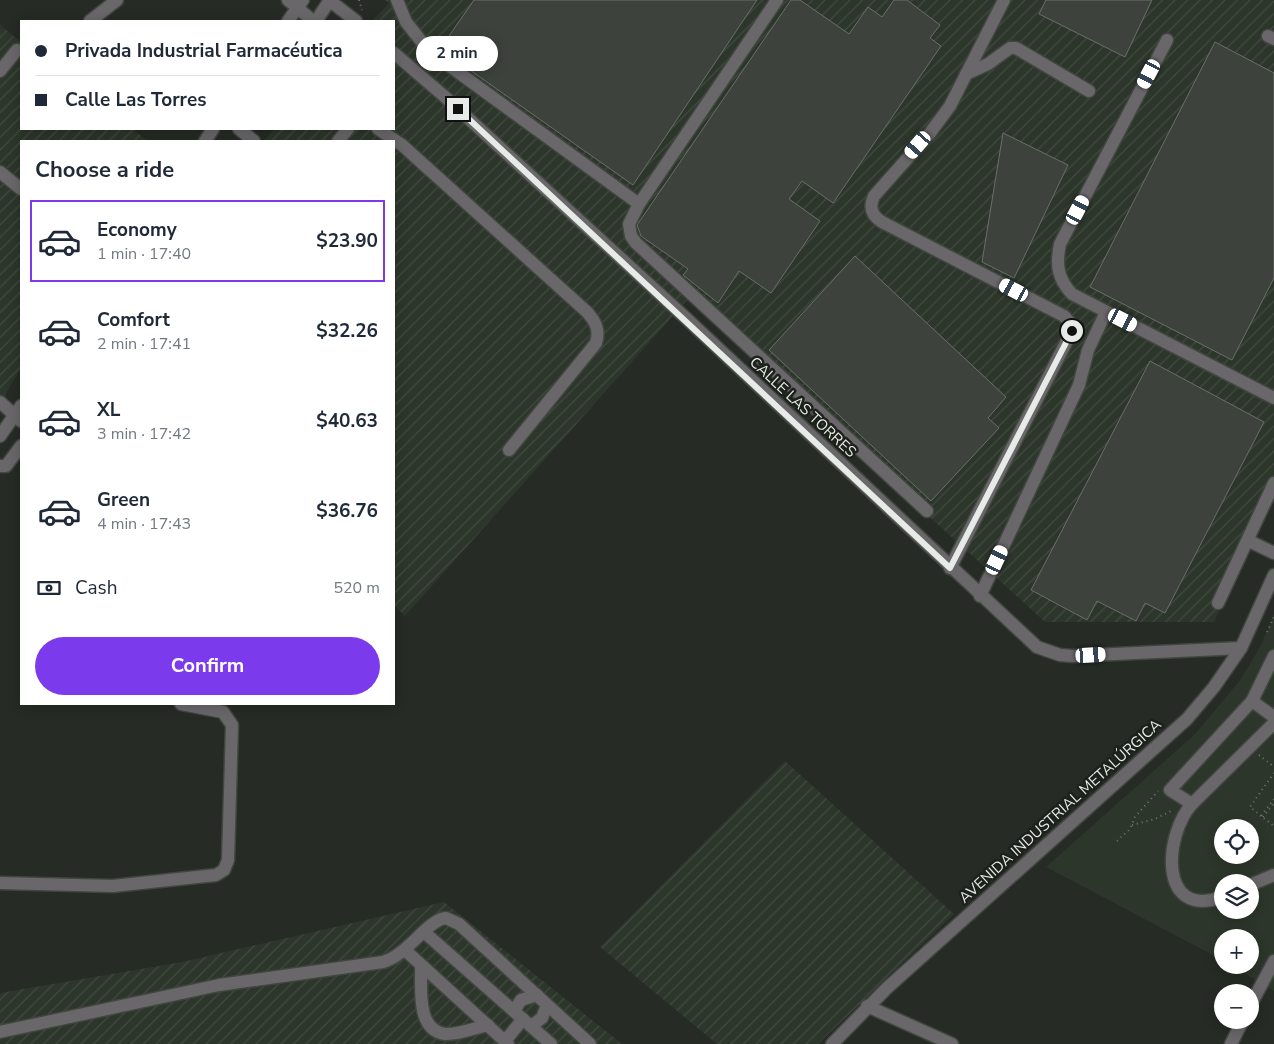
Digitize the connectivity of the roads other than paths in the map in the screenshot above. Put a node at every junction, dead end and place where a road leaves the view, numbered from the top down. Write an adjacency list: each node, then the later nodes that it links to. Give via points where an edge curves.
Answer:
1 (117, 0): 7 (street)
2 (330, 0): 10 (street); 11 (street)
3 (397, 0): 27 (street, via 406,22 429,51)
4 (777, 0): 27 (street)
5 (1004, 0): 16 (street)
6 (296, 3): 8 (street); 9 (street)
7 (91, 20)
8 (288, 20)
9 (313, 20)
10 (315, 20)
11 (355, 20)
12 (1166, 40): 28 (street, via 1060,244 1057,260 1064,285 1072,294)
13 (17, 50): 15 (street)
14 (395, 54): 40 (street, CALLE LAS TORRES, via 682,315)
15 (0, 71)
16 (966, 74): 17 (street, via 1016,48); 40 (street, via 941,119 874,196 873,213 882,222 1064,316 1072,331)
17 (1089, 91)
18 (347, 130): 22 (street)
19 (380, 130): 23 (street)
20 (239, 132): 21 (street)
21 (252, 140)
22 (339, 140)
23 (394, 140)
24 (395, 140): 34 (street, via 579,305 597,326 596,343)
25 (0, 172): 26 (street)
26 (20, 188)
27 (640, 204): 37 (street, via 629,224 636,243)
28 (1106, 312): 29 (street); 42 (street, via 1088,350 1079,385)
29 (1274, 398)
30 (0, 402): 31 (street)
31 (19, 414): 32 (street)
32 (0, 436)
33 (20, 447): 35 (street)
34 (509, 450)
35 (4, 465)
36 (1274, 483): 38 (street)
37 (927, 511)
38 (1249, 541): 39 (street); 44 (street)
39 (1274, 553)
40 (950, 568): 42 (street, CALLE LAS TORRES)
41 (1274, 575): 43 (street, AVENIDA INDUSTRIAL METALÚRGICA)
42 (980, 596): 45 (street, CALLE LAS TORRES, via 1037,647 1060,655)
43 (1269, 599): 45 (street, AVENIDA INDUSTRIAL METALÚRGICA)
44 (1218, 603)
45 (1241, 648): 63 (street, AVENIDA INDUSTRIAL METALÚRGICA, via 1214,687 1177,729)
46 (1274, 656): 47 (street)
47 (1252, 700): 49 (street); 51 (street, via 1172,785 1170,790)
48 (186, 705): 54 (street, via 222,712 232,725 228,860 224,870 216,875 123,886)
49 (1274, 717)
50 (1274, 723): 51 (street)
51 (1187, 801): 55 (street, via 1171,854 1172,872 1178,888 1192,899 1206,902)
52 (1274, 875): 53 (street)
53 (1259, 881)
54 (0, 883)
55 (1214, 900)
56 (424, 932): 57 (street); 61 (street, via 442,918 452,920); 64 (street)
57 (406, 951): 59 (street); 67 (street, via 383,962 188,991)
58 (1274, 960): 60 (street)
59 (421, 965): 65 (street); 65 (street, via 422,1006 430,1026 445,1034)
60 (1259, 988)
61 (537, 995): 62 (street); 64 (street, via 521,1000)
62 (547, 1005): 64 (street, via 542,1018); 70 (street)
63 (867, 1006): 71 (street, AVENIDA INDUSTRIAL METALÚRGICA); 72 (street)
64 (522, 1019): 68 (street); 69 (street)
65 (488, 1025): 68 (street)
66 (1238, 1029): 73 (street)
67 (0, 1032)
68 (506, 1042)
69 (551, 1044)
70 (590, 1044)
71 (832, 1044)
72 (952, 1044)
73 (1231, 1044)

